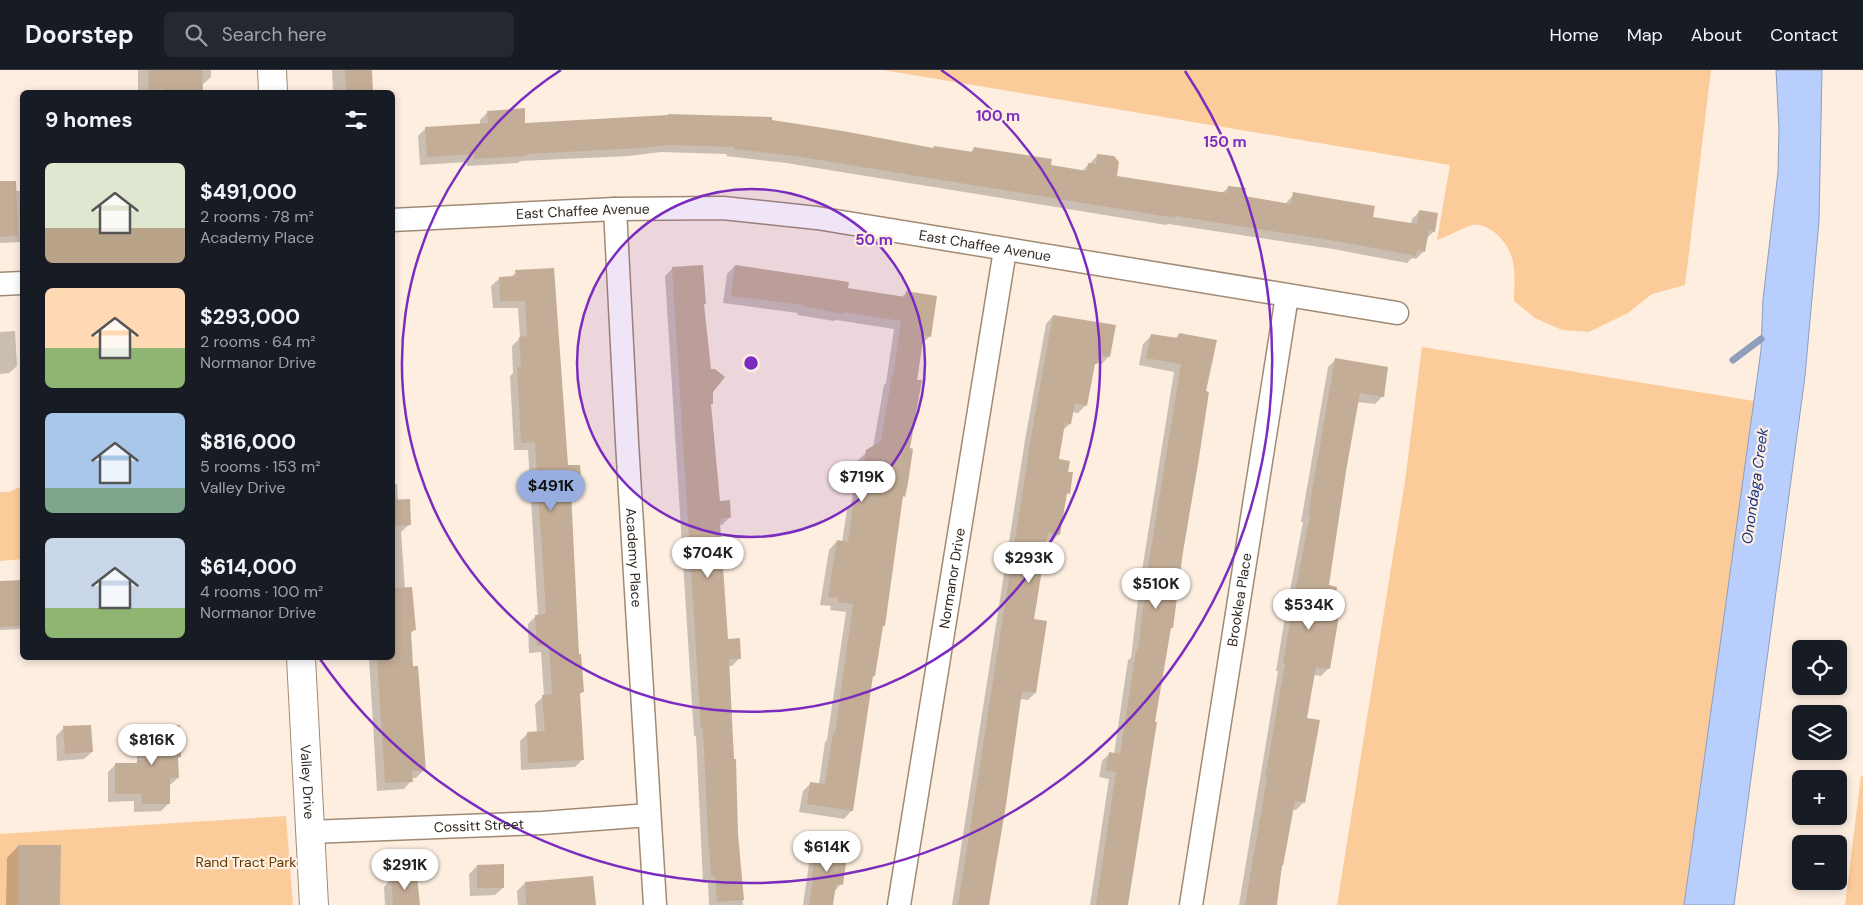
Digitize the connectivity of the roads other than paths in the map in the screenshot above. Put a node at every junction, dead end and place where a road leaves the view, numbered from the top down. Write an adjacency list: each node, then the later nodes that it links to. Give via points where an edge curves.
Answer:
1 (272, 70): 2 (main road)
2 (273, 90)
3 (615, 209): 4 (street, East Chaffee Avenue); 5 (street, East Chaffee Avenue, via 723,208 817,218); 11 (street, Academy Place)
4 (395, 220)
5 (1006, 250): 8 (street, East Chaffee Avenue); 15 (street, Normanor Drive)
6 (20, 283): 7 (street)
7 (0, 284)
8 (1287, 296): 9 (street, East Chaffee Avenue); 16 (street, Brooklea Place)
9 (1397, 313)
10 (301, 660): 12 (main road, Valley Drive)
11 (649, 815): 12 (street, Cossitt Street, via 542,823); 14 (street, Academy Place)
12 (309, 832): 13 (main road, Valley Drive)
13 (314, 905)
14 (655, 905)
15 (899, 905)
16 (1191, 905)

